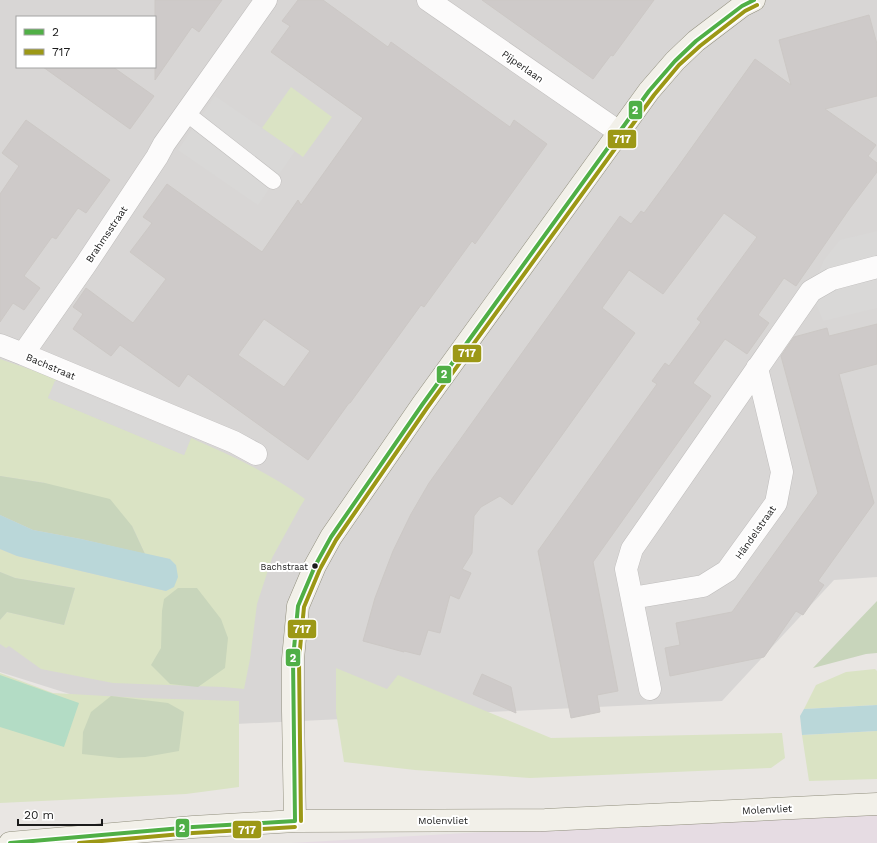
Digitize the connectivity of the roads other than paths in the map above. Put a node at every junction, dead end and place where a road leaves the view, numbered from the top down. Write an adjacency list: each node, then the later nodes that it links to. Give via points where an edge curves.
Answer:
1 (266, 0): 4 (street, Brahmsstraat)
2 (428, 0): 5 (street, Pijperlaan)
3 (754, 0): 5 (street, via 742,6 696,41 675,61)
4 (186, 113): 6 (lane); 9 (street, Brahmsstraat)
5 (618, 132): 15 (street, via 422,405 331,537 315,566 298,606 293,659)
6 (273, 181)
7 (877, 267): 10 (street, via 832,279 811,291)
8 (0, 345): 9 (street, Bachstraat)
9 (23, 354): 11 (street, Bachstraat, via 234,442)
10 (757, 368): 12 (street, via 632,550 626,569); 12 (street, Händelstraat, via 782,472 776,503 727,572 703,586)
11 (256, 454)
12 (632, 598): 13 (street)
13 (650, 689)
14 (877, 804): 15 (street, Molenvliet, via 545,820)
15 (295, 821): 16 (street, Molenvliet)
16 (10, 843)

